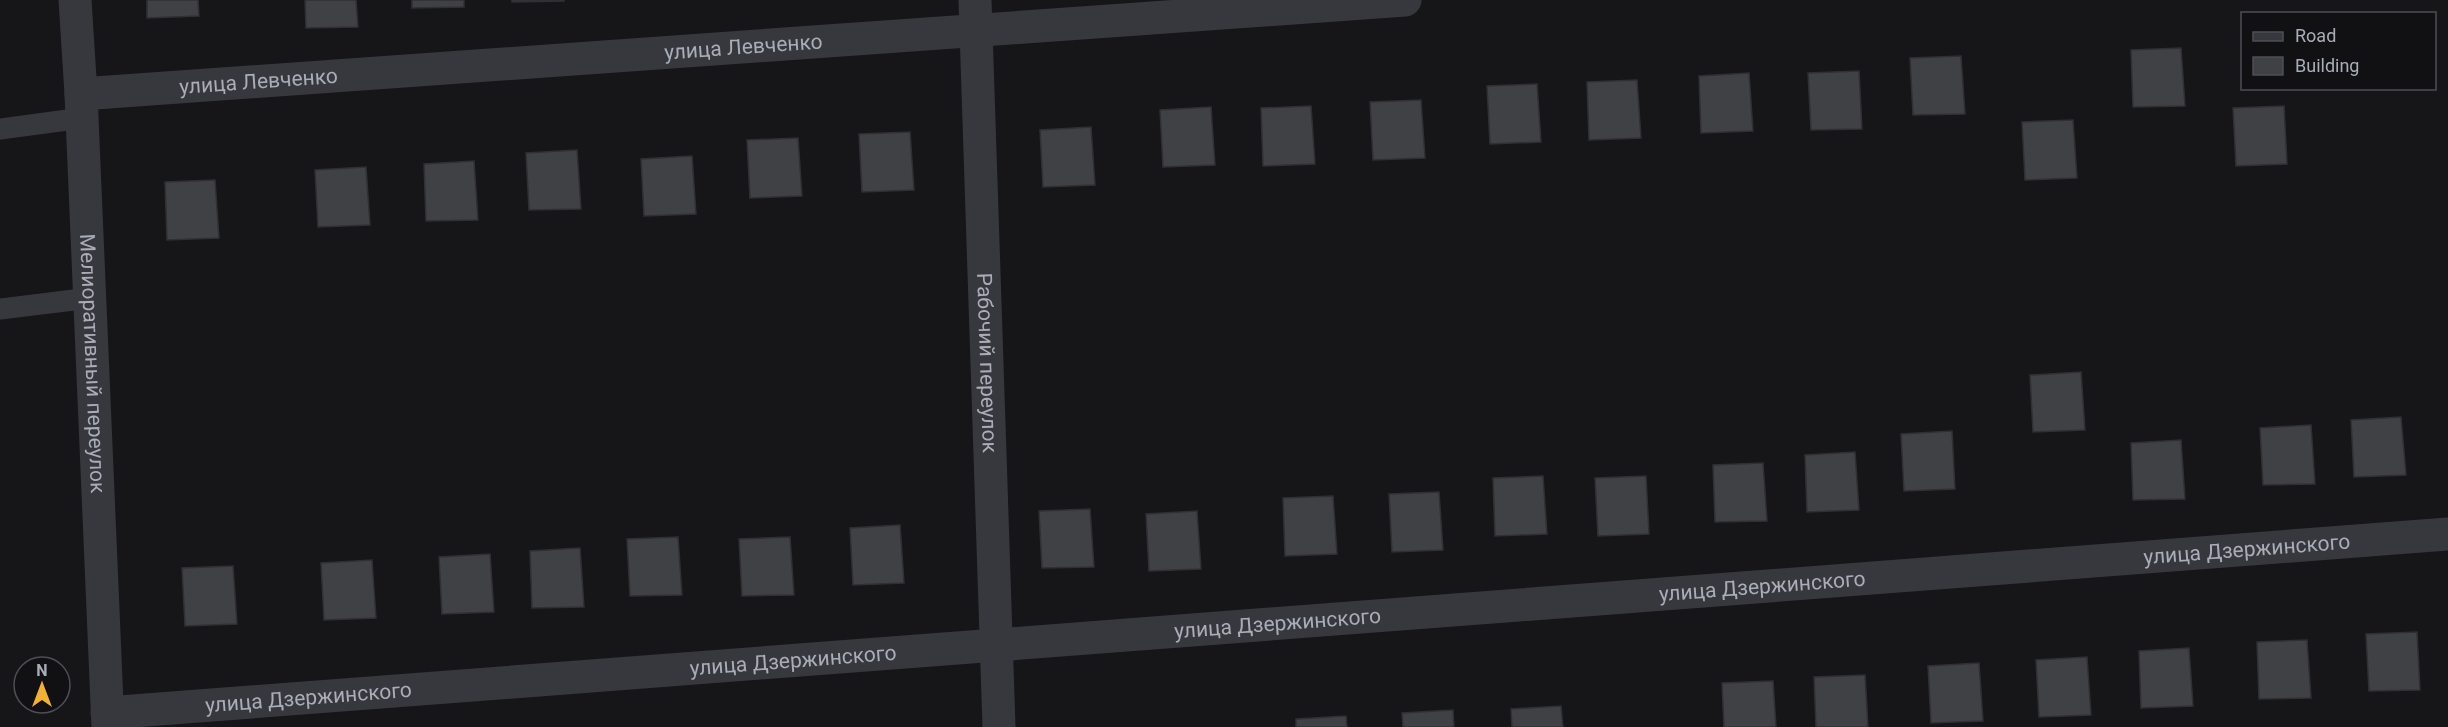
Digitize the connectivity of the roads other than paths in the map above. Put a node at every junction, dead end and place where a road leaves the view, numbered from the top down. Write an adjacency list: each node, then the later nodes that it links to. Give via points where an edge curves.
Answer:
1 (75, 0): 4 (street, Мелиоративный переулок)
2 (1405, 0): 3 (street, улица Левченко)
3 (976, 15): 4 (street, улица Левченко); 9 (street, Рабочий переулок)
4 (81, 106): 5 (lane); 6 (street, Мелиоративный переулок)
5 (0, 129)
6 (90, 298): 7 (lane); 10 (street, Мелиоративный переулок)
7 (0, 309)
8 (2448, 534): 9 (street, улица Дзержинского)
9 (997, 645): 10 (street, улица Дзержинского); 11 (street, Рабочий переулок)
10 (108, 720)
11 (999, 727)

